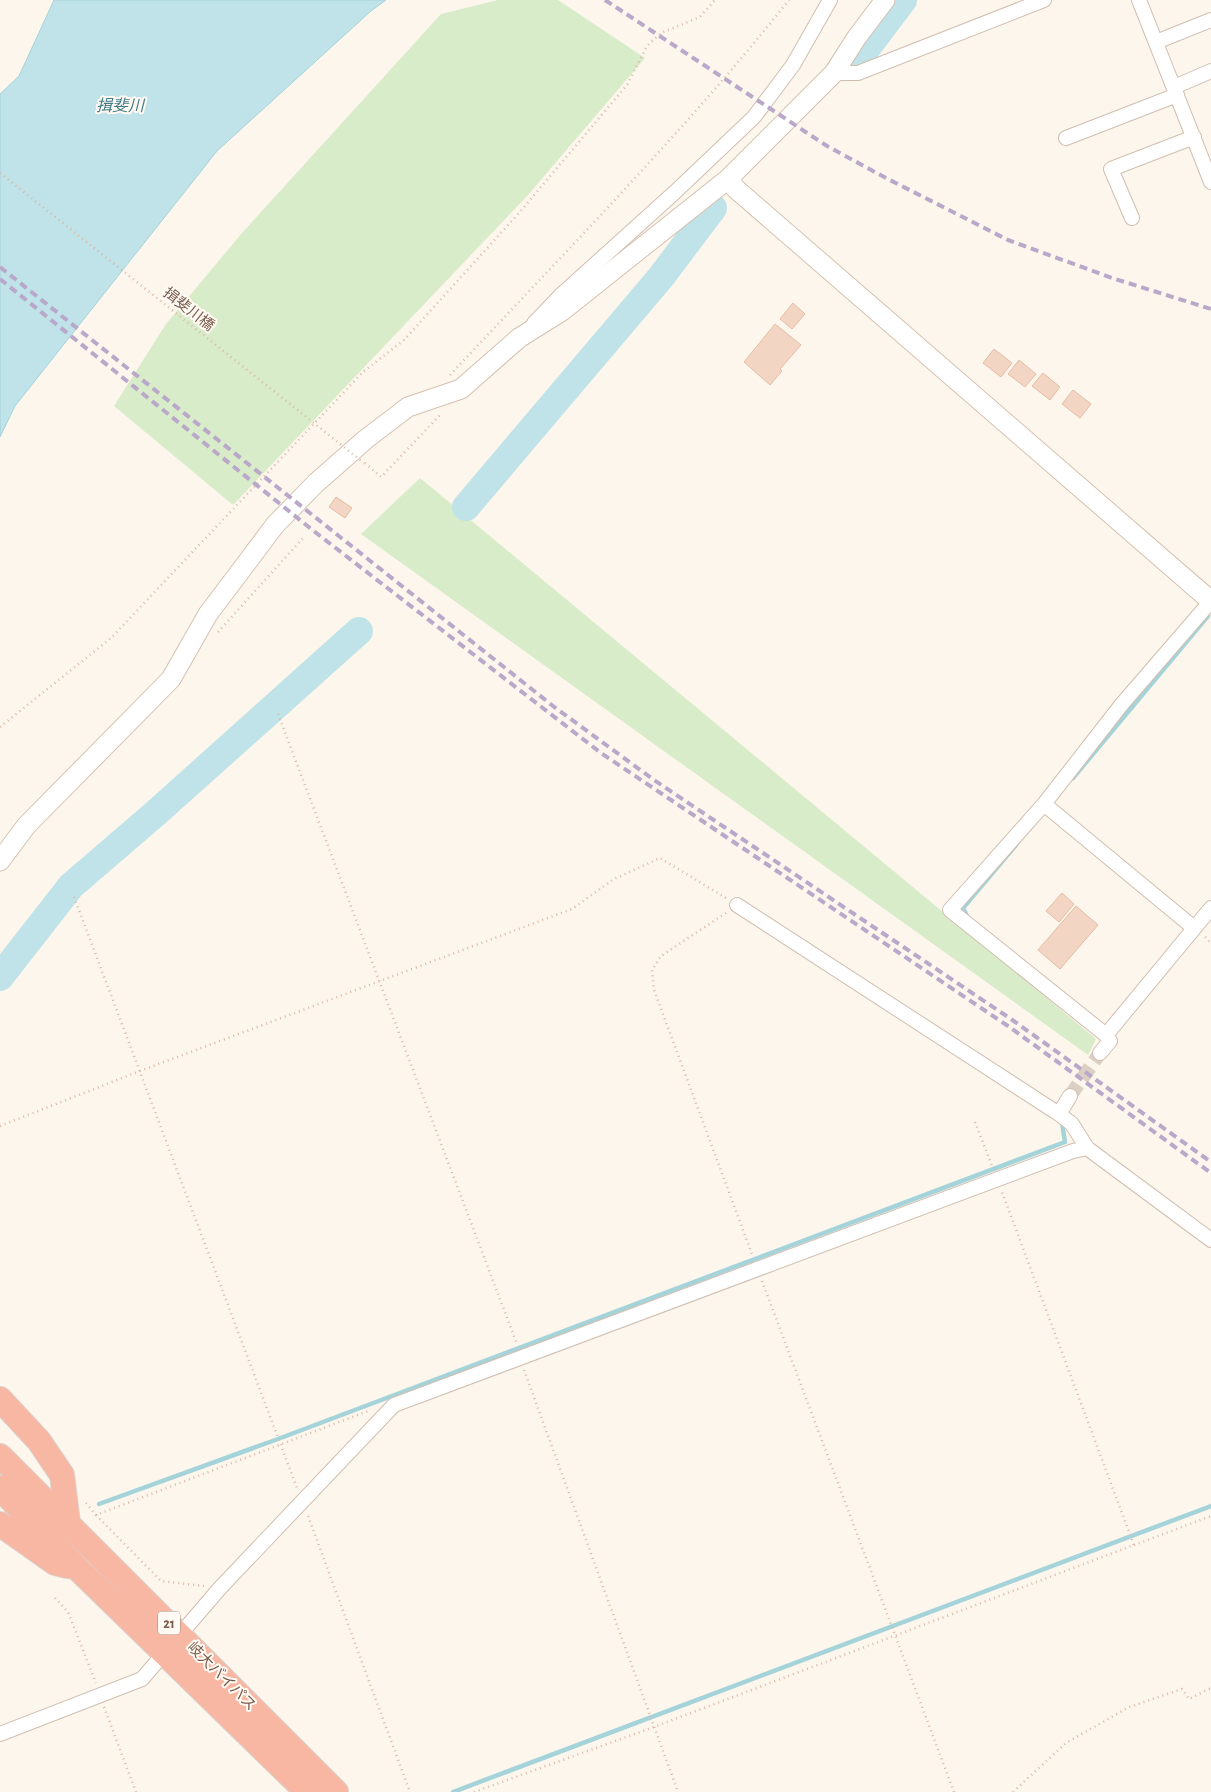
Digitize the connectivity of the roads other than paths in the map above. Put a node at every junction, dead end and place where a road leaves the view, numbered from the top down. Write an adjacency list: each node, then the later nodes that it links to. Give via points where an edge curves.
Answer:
1 (830, 0): 16 (street, via 794,65 754,117 561,295)
2 (885, 0): 8 (street)
3 (1044, 0): 8 (street, via 858,73)
4 (1139, 0): 6 (street)
5 (1211, 20): 6 (street)
6 (1156, 42): 9 (street)
7 (1211, 71): 9 (street)
8 (834, 73): 13 (street)
9 (1175, 91): 10 (street); 11 (street)
10 (1194, 137): 12 (street); 15 (street, via 1111,169)
11 (1066, 138)
12 (1205, 149): 14 (street)
13 (728, 179): 16 (street, via 562,311); 17 (street, via 860,298)
14 (1211, 182)
15 (1132, 218)
16 (519, 338): 19 (street, via 454,383 408,407 316,483 275,525 208,614 171,679)
17 (1211, 601): 18 (street, via 1122,704)
18 (1044, 804): 24 (street); 25 (street, via 950,910)
19 (26, 826): 20 (street); 21 (street)
20 (0, 848)
21 (0, 861)
22 (736, 905): 28 (street)
23 (1211, 908): 24 (street)
24 (1194, 928): 25 (street)
25 (1106, 1034): 26 (street, via 1110,1041)
26 (1100, 1053)
27 (1070, 1096): 28 (street)
28 (1059, 1114): 29 (street, via 1072,1124)
29 (1087, 1148): 30 (street); 37 (street, via 394,1405)
30 (1211, 1240)
31 (0, 1399): 34 (highway, via 39,1441 62,1475)
32 (0, 1456): 34 (highway, 岐大バイパス / 21)
33 (0, 1488): 36 (highway, 岐大バイパス / 21)
34 (68, 1523): 37 (highway, 岐大バイパス / 21)
35 (0, 1524): 36 (highway, via 55,1563)
36 (78, 1569): 38 (highway, 岐大バイパス / 21)
37 (180, 1634): 38 (street); 41 (highway, 岐大バイパス / 21)
38 (165, 1654): 39 (street, via 142,1679); 40 (highway, 岐大バイパス / 21)
39 (0, 1734)
40 (307, 1792)
41 (336, 1792)

